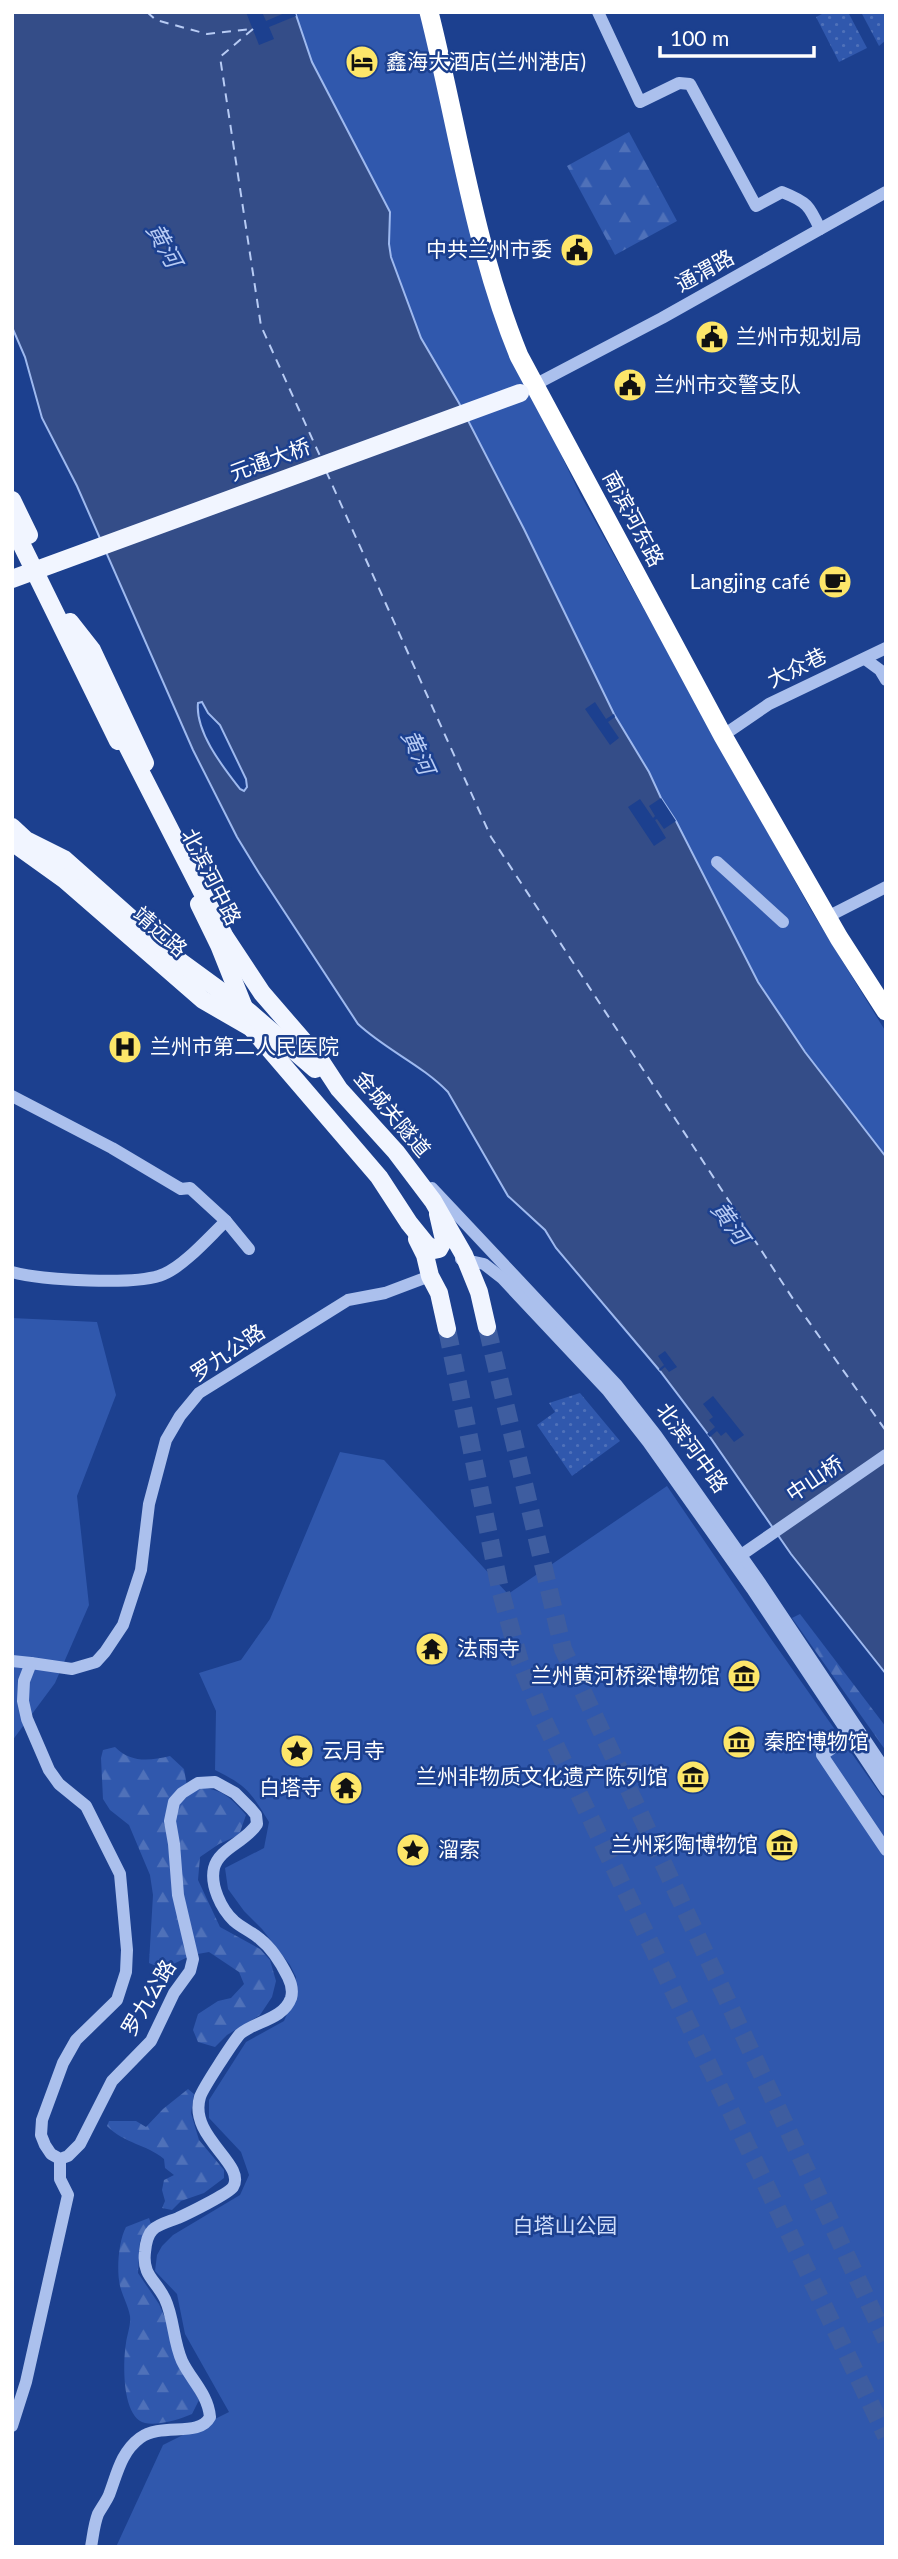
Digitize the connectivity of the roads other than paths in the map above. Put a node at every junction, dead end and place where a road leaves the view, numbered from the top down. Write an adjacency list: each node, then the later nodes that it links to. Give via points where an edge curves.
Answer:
1 (429, 12): 6 (highway, 南滨河东路, via 491,279)
2 (438, 12): 6 (highway, 南滨河东路, via 485,225)
3 (598, 12): 5 (street, via 640,102 679,83 690,84 756,205 782,192 803,200)
4 (886, 192): 5 (street, 通渭路)
5 (820, 229): 6 (street, 通渭路)
6 (532, 387): 9 (main road, 元通大桥, bridge); 14 (highway, 南滨河东路); 23 (highway, 南滨河东路, via 767,814)
7 (12, 500): 10 (main road)
8 (12, 525): 22 (main road, 北滨河中路, via 219,945)
9 (12, 579)
10 (70, 622): 24 (main road, via 92,650 228,938); 26 (main road, 金城关隧道, bridge, via 116,724 225,937 262,993)
11 (886, 648): 12 (street, 大众巷)
12 (865, 659): 13 (street); 14 (street, 大众巷, via 769,704)
13 (886, 680)
14 (731, 730): 19 (highway, 南滨河东路)
15 (12, 827): 16 (main road, 靖远路)
16 (19, 841): 22 (main road, 靖远路, via 64,859 169,952); 25 (main road, 靖远路, via 203,1000); 26 (main road, bridge, via 248,1011)
17 (717, 862): 20 (street)
18 (886, 887): 19 (street)
19 (835, 914): 21 (highway, 南滨河东路)
20 (783, 922)
21 (886, 995)
22 (241, 1002): 24 (main road, 靖远路); 25 (main road, 北滨河中路)
23 (886, 1011)
24 (283, 1020): 25 (main road); 28 (main road, via 334,1083)
25 (253, 1030): 30 (main road, 北滨河中路, via 379,1177)
26 (339, 1089): 35 (main road, 金城关隧道, bridge, via 433,1200 464,1255)
27 (12, 1096): 29 (street, via 181,1188 190,1188)
28 (425, 1180): 30 (main road, via 441,1223 439,1249 426,1244); 31 (street, 北滨河中路)
29 (226, 1221): 32 (street); 33 (street, via 167,1273 152,1279 130,1282)
30 (409, 1223): 34 (main road)
31 (482, 1242): 38 (street, 北滨河中路, via 616,1384); 38 (street, 北滨河中路, via 457,1258 484,1264 502,1278 608,1391)
32 (249, 1249)
33 (12, 1272)
34 (430, 1276): 36 (main road); 40 (street, 罗九公路, via 385,1293 348,1300 200,1393 166,1440 149,1504 141,1570 123,1625 96,1662 72,1669)
35 (487, 1327)
36 (447, 1329)
37 (886, 1455): 38 (street, 中山桥)
38 (736, 1558): 42 (street, 北滨河中路); 43 (street, 北滨河中路)
39 (12, 1661): 40 (street)
40 (31, 1663): 45 (street, 罗九公路, via 24,1681 27,1719 49,1770 86,1805 120,1874 127,1950 117,2000 76,2040 62,2063 42,2120 45,2145)
41 (831, 1749): 44 (street, via 822,1755)
42 (886, 1771)
43 (886, 1790)
44 (886, 1850)
45 (60, 2159): 46 (street, via 60,2179 68,2195); 47 (street, 罗九公路, via 80,2144 112,2081 151,2040 190,1971 193,1959 178,1895 170,1821 174,1802 182,1793 198,1783 215,1782 251,1809 257,1824 221,1854 214,1868 217,1896 232,1920 275,1953 292,1986 291,1998 281,2011 241,2033 200,2097 200,2122 211,2143 232,2165 233,2186 179,2218 160,2223 150,2231 144,2254 145,2272 165,2300 182,2362 209,2404 210,2417 194,2429 153,2430 131,2445 98,2515)
46 (12, 2426)
47 (91, 2547)

